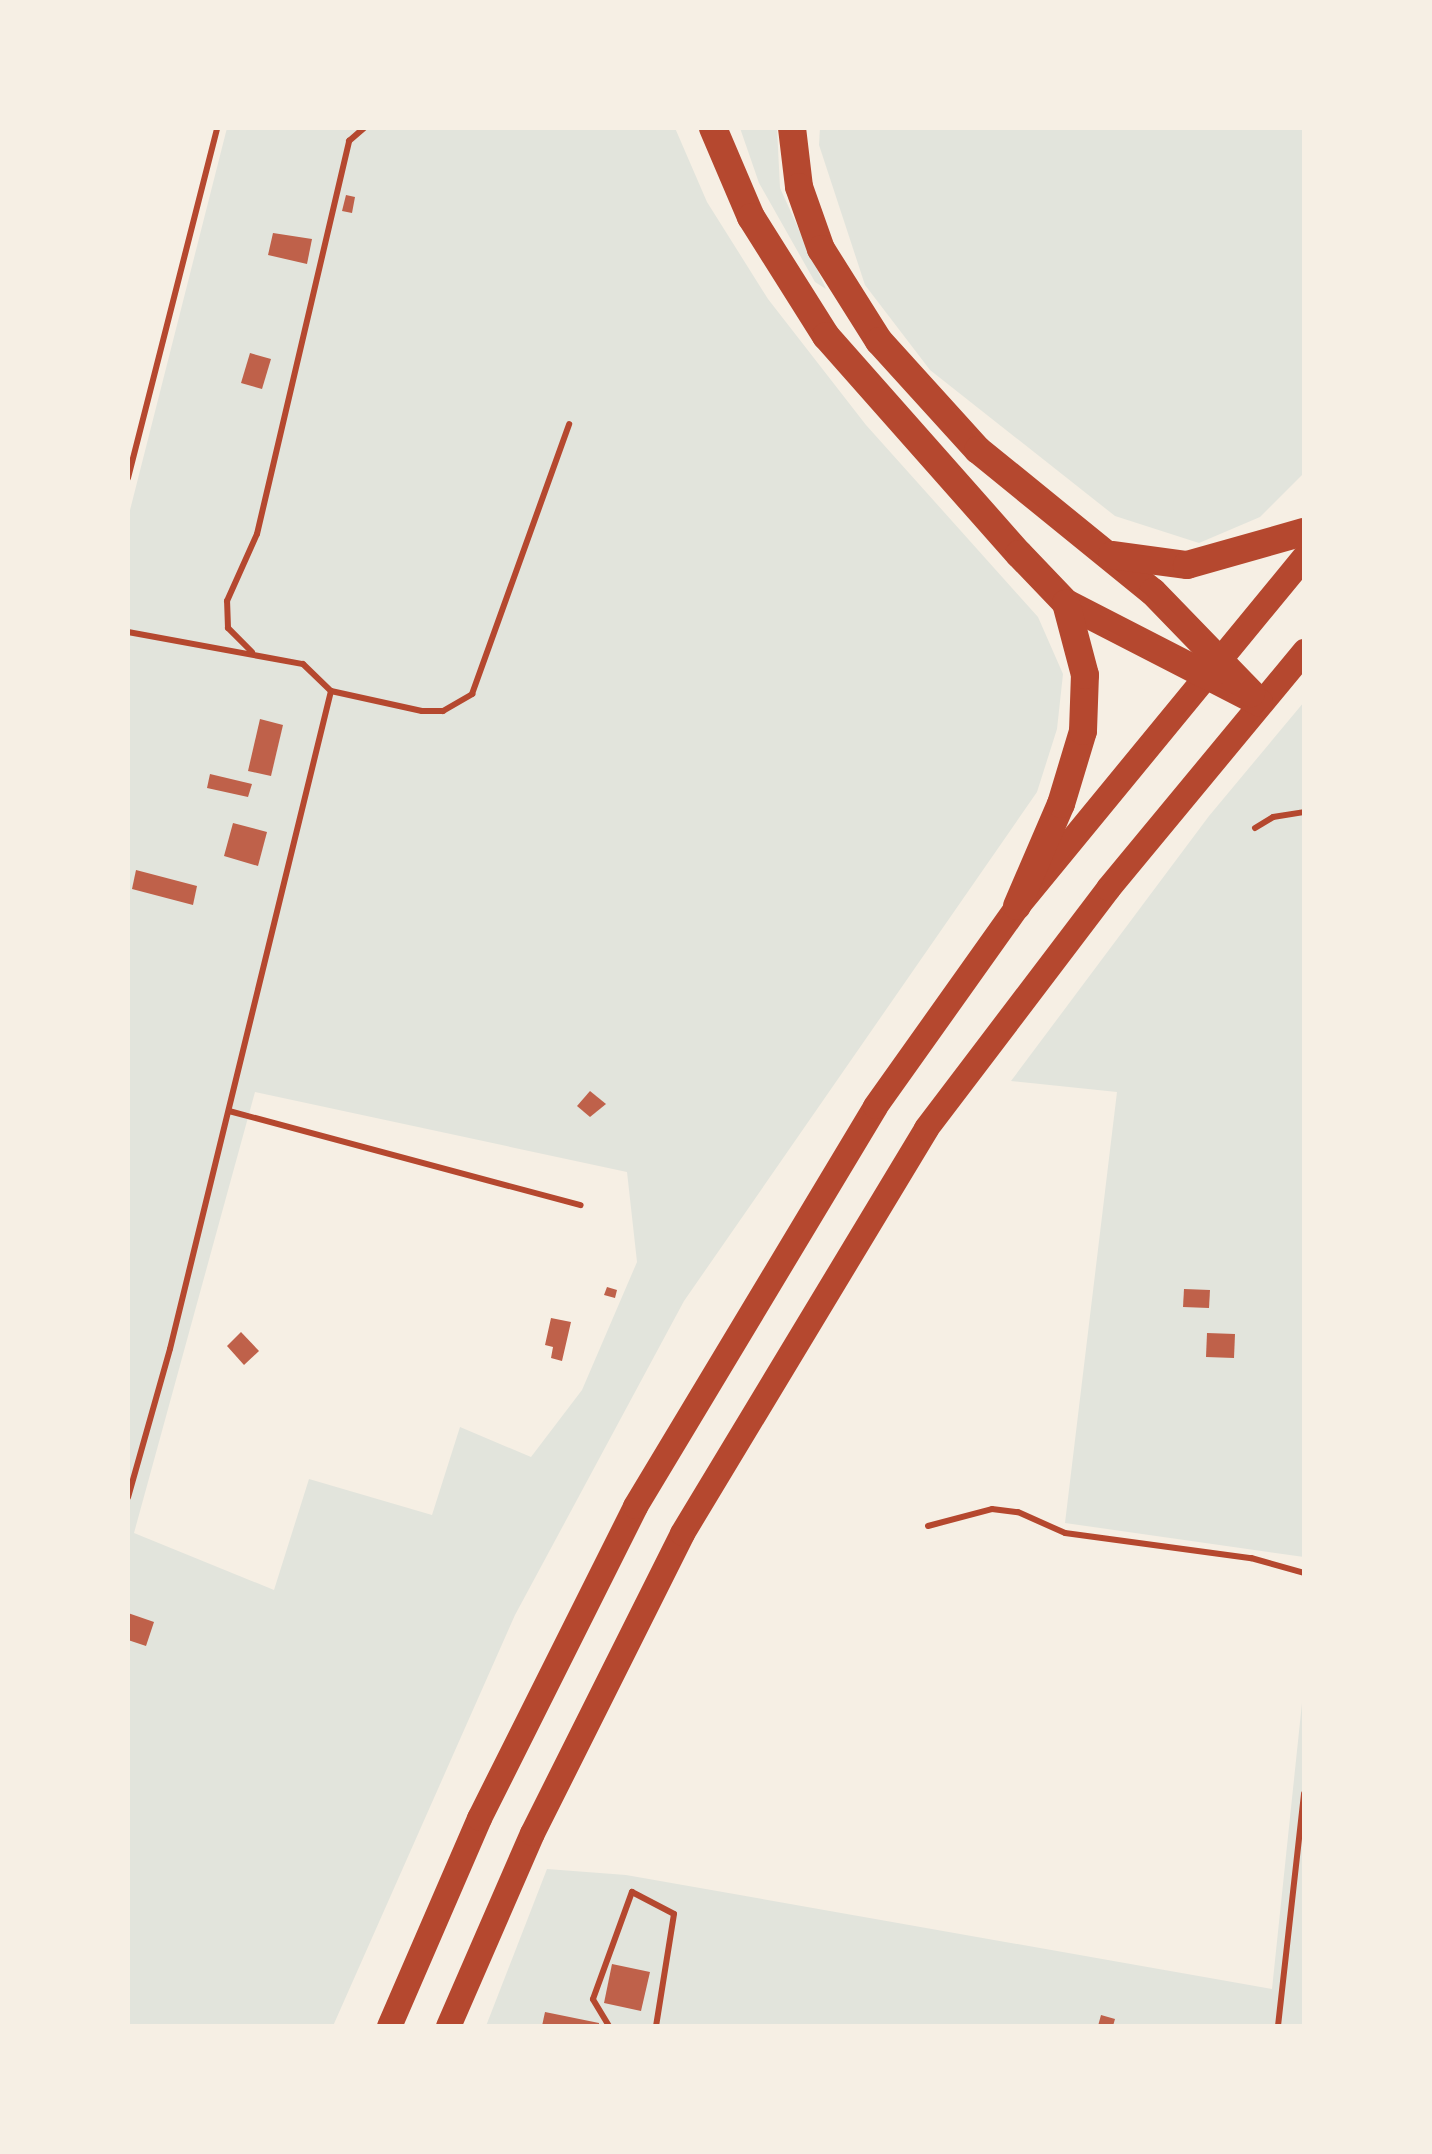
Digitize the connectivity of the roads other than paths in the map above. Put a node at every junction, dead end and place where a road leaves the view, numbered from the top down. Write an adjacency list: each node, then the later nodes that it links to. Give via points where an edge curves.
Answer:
1 (713, 128): 6 (highway, via 752,217 826,336)
2 (792, 128): 4 (highway, via 799,187 821,249 879,342 978,450)
3 (1304, 532): 4 (highway, via 1187,565)
4 (1105, 553): 8 (highway)
5 (1304, 556): 8 (main road)
6 (1066, 603): 8 (highway); 10 (highway, via 1085,674 1083,731)
7 (1304, 651): 9 (main road)
8 (1209, 665): 9 (highway); 10 (main road)
9 (1259, 702): 12 (main road, via 926,1128 786,1356 608,1675)
10 (1018, 906): 11 (main road, via 875,1106 635,1506 479,1818)
11 (389, 2026)
12 (448, 2026)

